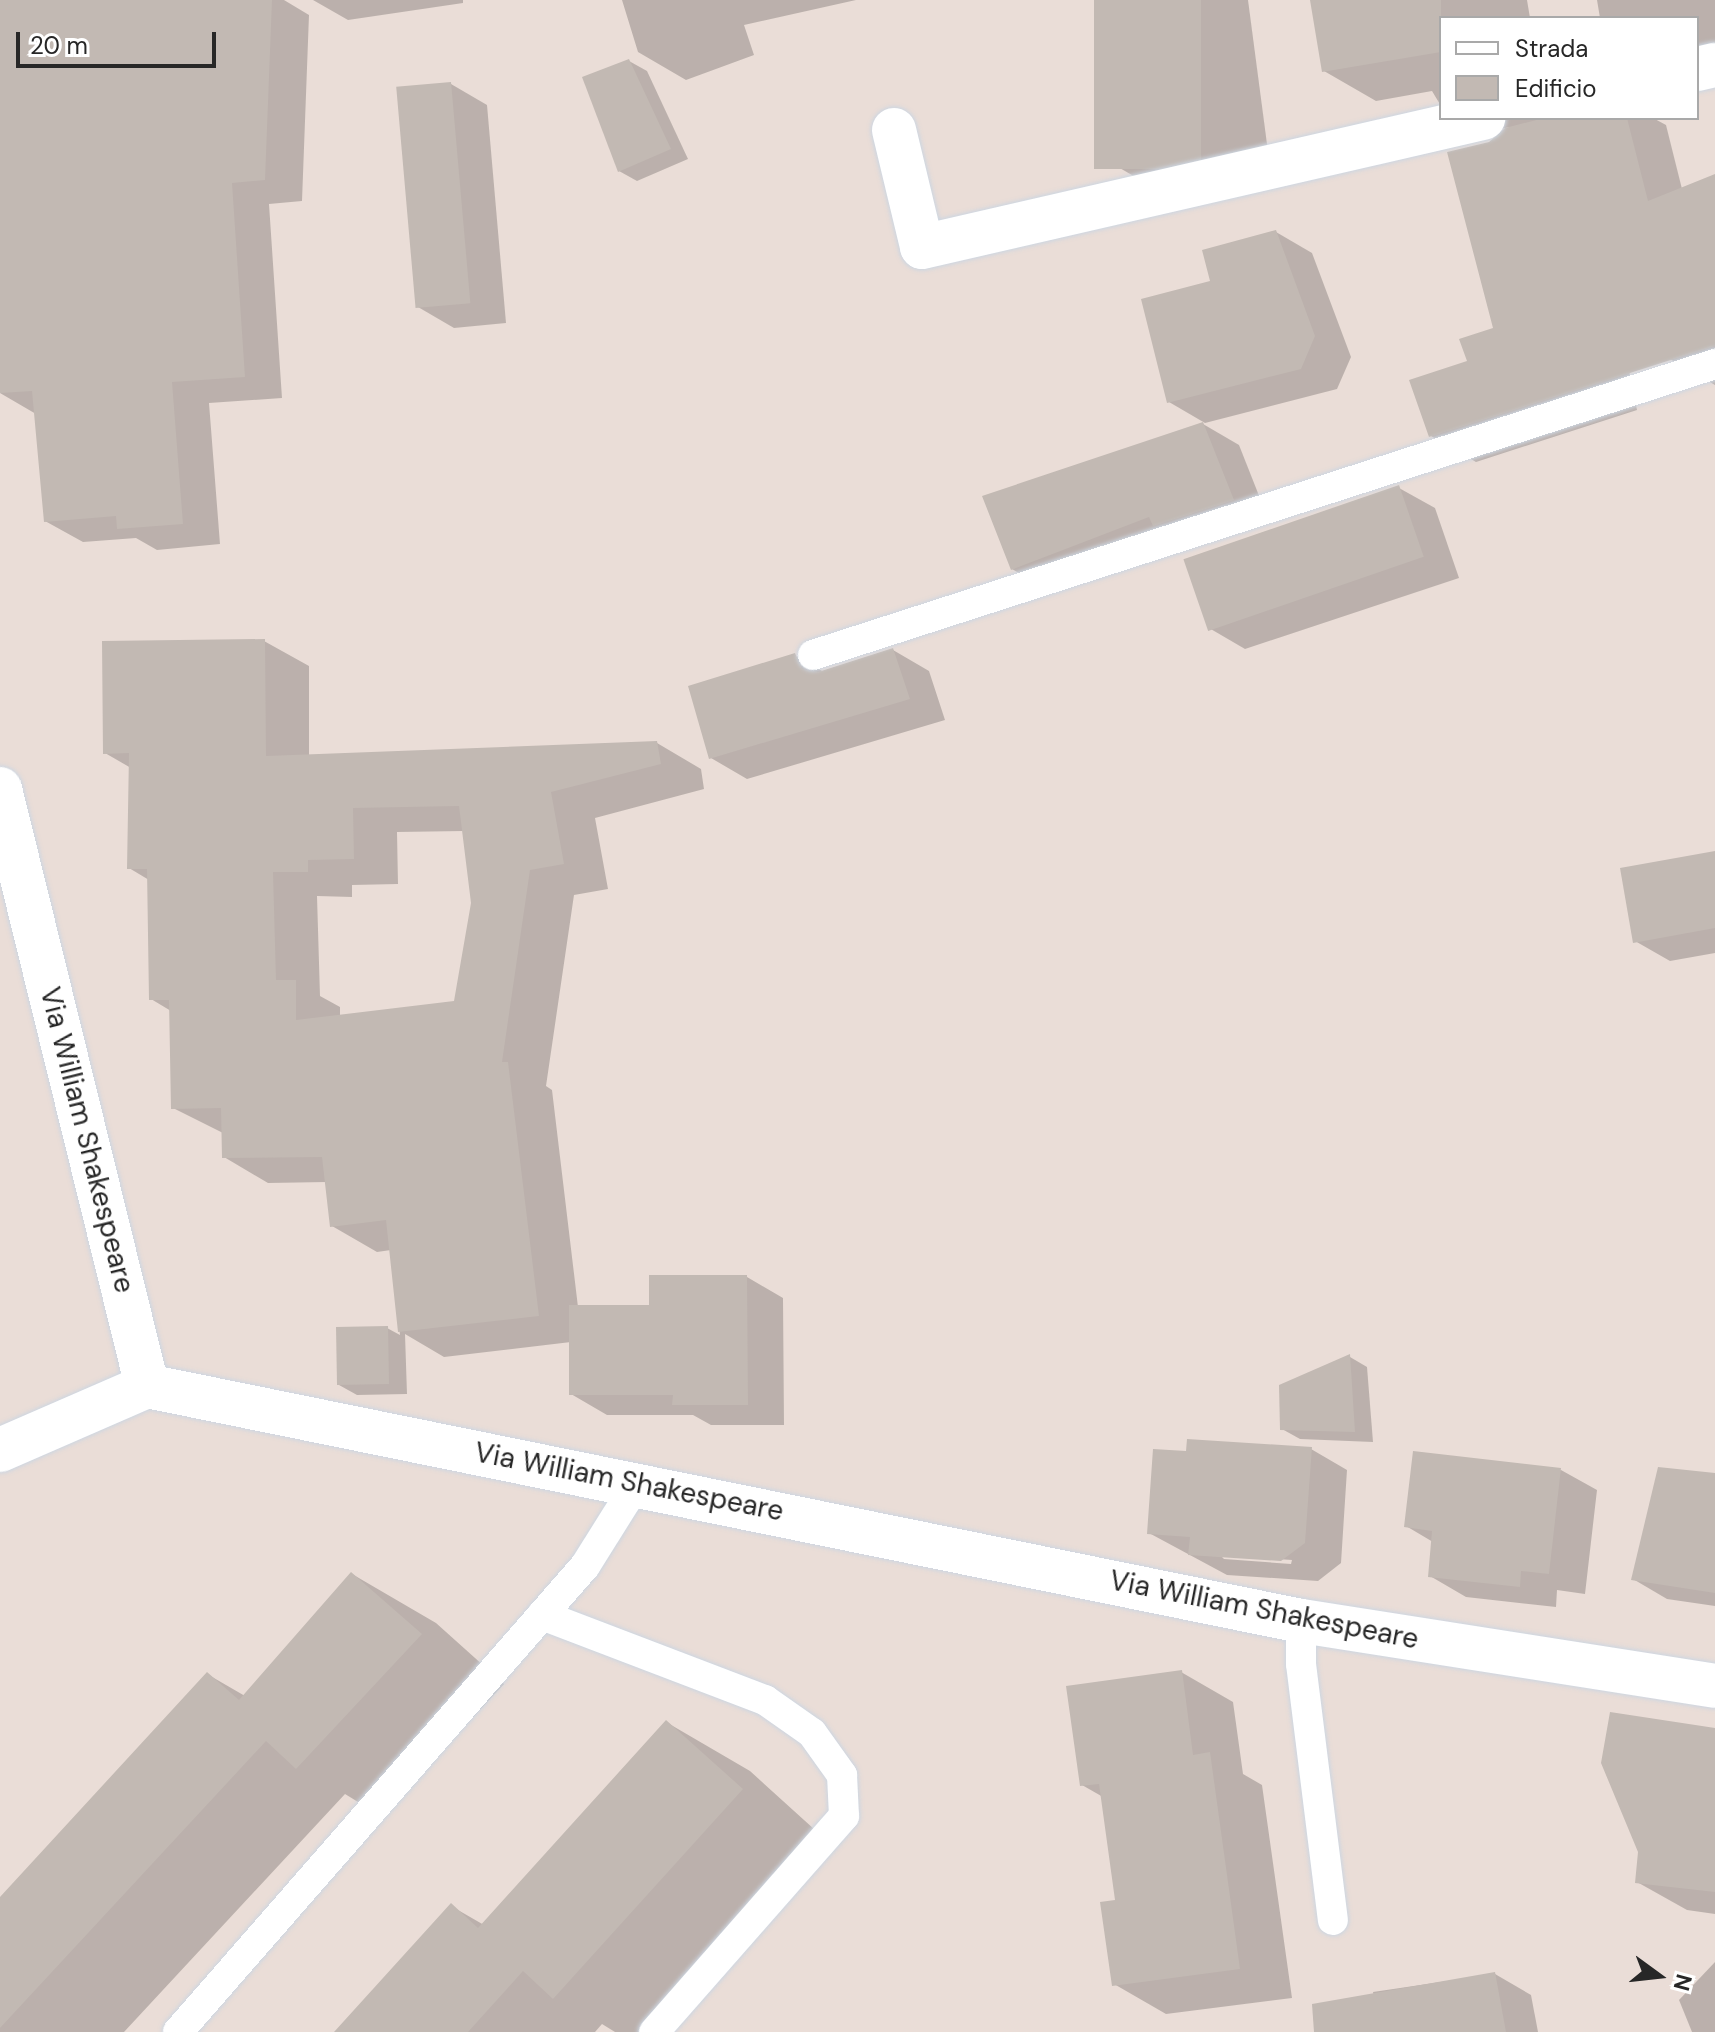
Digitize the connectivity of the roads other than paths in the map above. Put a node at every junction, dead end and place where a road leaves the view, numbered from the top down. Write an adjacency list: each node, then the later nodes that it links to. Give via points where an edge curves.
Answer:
1 (1474, 120): 2 (street, via 922,247)
2 (894, 130)
3 (1715, 364): 4 (lane)
4 (813, 655)
5 (0, 789): 6 (street, Via William Shakespeare)
6 (14, 905): 7 (street, Via William Shakespeare)
7 (147, 1386): 8 (street); 9 (street, Via William Shakespeare)
8 (0, 1450)
9 (637, 1483): 10 (lane, via 585,1566); 11 (street, Via William Shakespeare)
10 (542, 1615): 14 (lane); 15 (lane, via 765,1700 812,1733 842,1775 844,1816)
11 (1301, 1621): 12 (street, Via William Shakespeare); 13 (lane, via 1301,1664)
12 (1715, 1686)
13 (1333, 1920)
14 (178, 2032)
15 (654, 2032)

